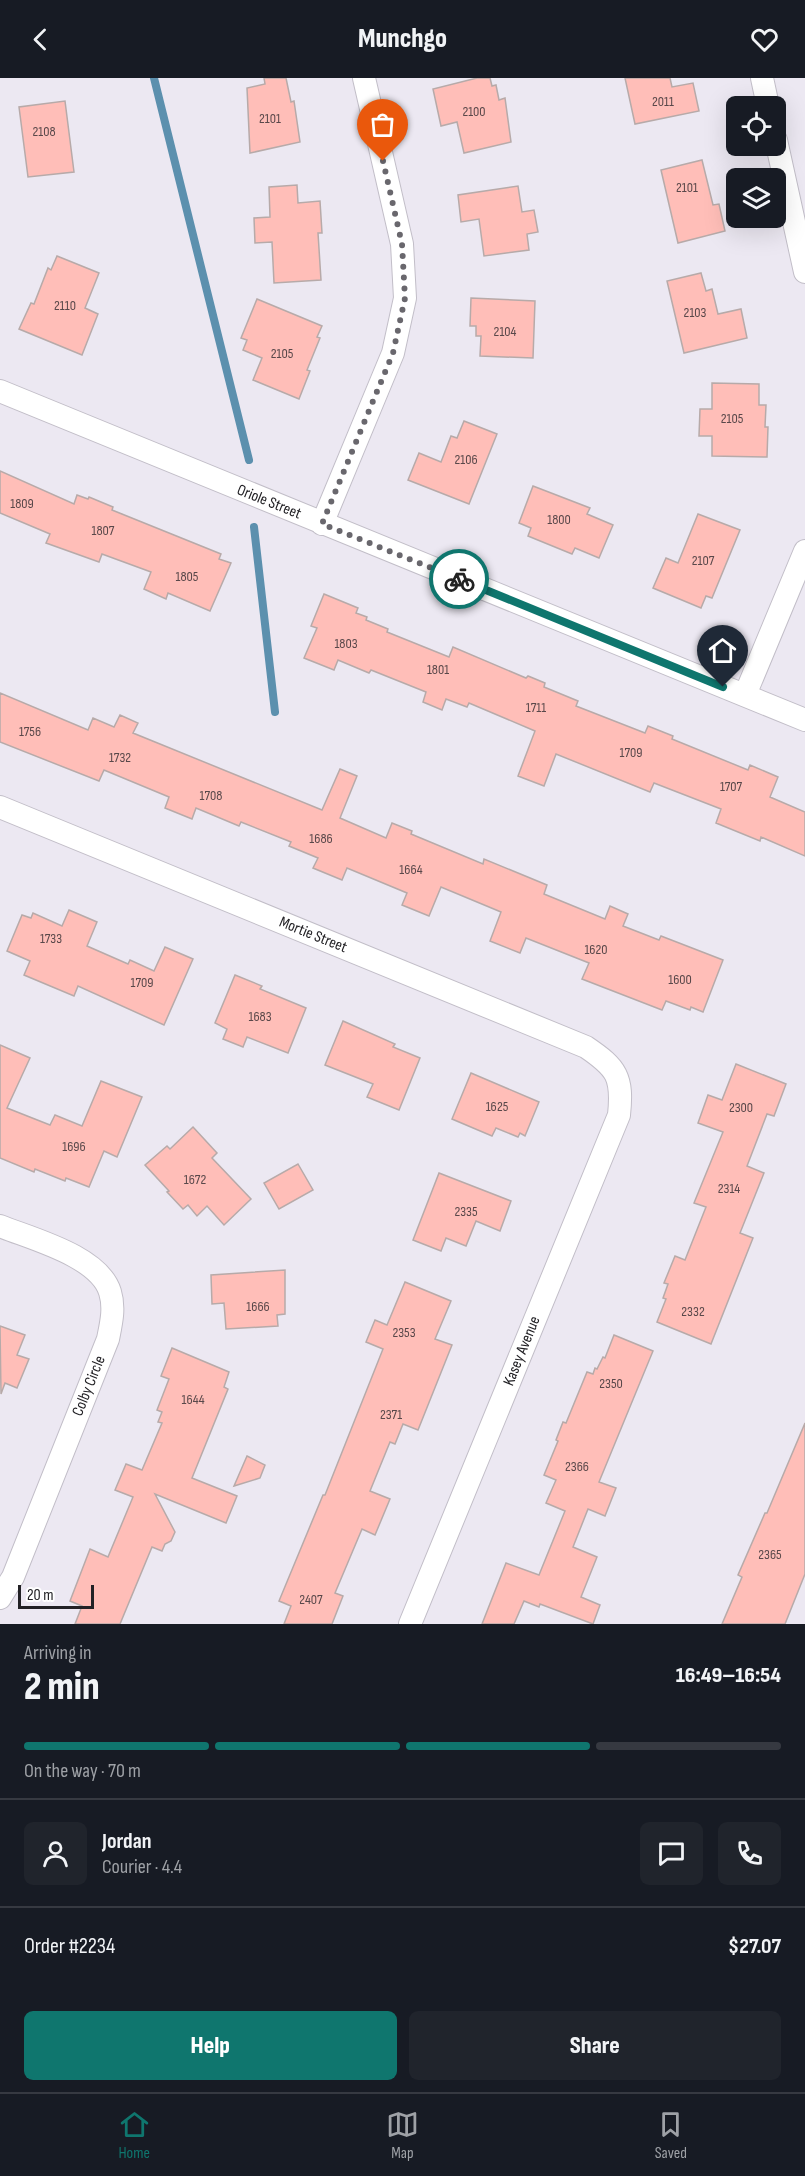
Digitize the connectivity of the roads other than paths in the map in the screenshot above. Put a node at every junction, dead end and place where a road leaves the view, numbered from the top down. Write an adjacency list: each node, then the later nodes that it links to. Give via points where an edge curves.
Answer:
1 (364, 78): 7 (street, via 402,244 405,298 393,353)
2 (762, 78): 3 (street)
3 (766, 96)
4 (780, 156): 5 (street)
5 (805, 272)
6 (0, 391): 7 (street, Oriole Street)
7 (322, 524): 9 (street, Oriole Street)
8 (805, 551): 9 (street)
9 (744, 695): 10 (street, Oriole Street)
10 (805, 720)
11 (0, 807): 12 (street, Mortie Street, via 586,1047 605,1060)
12 (617, 1076): 15 (street, Kasey Avenue, via 621,1095 619,1115)
13 (0, 1226): 14 (street, Colby Circle, via 76,1257 97,1272 110,1291 113,1316 108,1339 14,1577)
14 (0, 1598)
15 (411, 1624)

